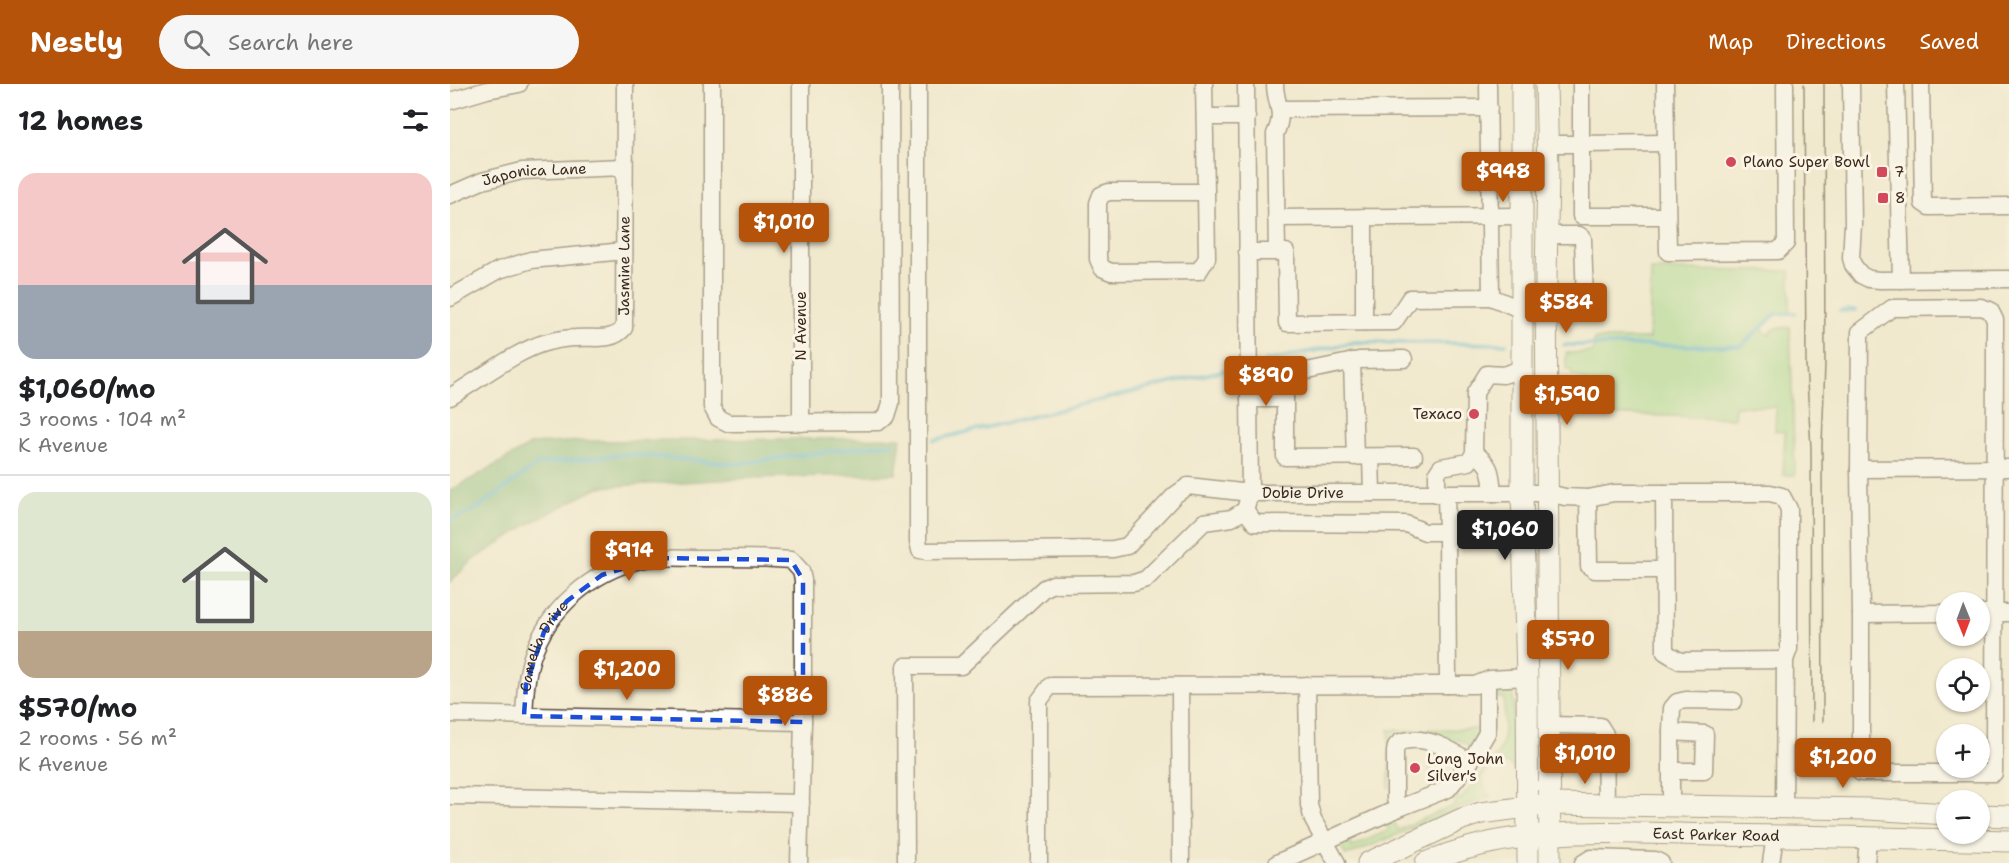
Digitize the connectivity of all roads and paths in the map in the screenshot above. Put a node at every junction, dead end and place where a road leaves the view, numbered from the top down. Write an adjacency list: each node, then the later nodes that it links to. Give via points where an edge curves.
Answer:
1 (519, 84): 19 (street)
2 (625, 84): 28 (street, Jasmine Lane)
3 (712, 84): 54 (street, via 712,407 718,418 728,423)
4 (801, 84): 54 (street, N Avenue)
5 (890, 84): 54 (street, via 891,403 887,416 878,422)
6 (918, 84): 60 (street, via 920,550 1113,549 1127,546 1188,486)
7 (1204, 84): 22 (street)
8 (1246, 84): 23 (street, Dobie Drive)
9 (1275, 84): 21 (street)
10 (1488, 84): 20 (street)
11 (1522, 84): 25 (main road)
12 (1546, 84): 26 (main road)
13 (1581, 84): 27 (street)
14 (1665, 84): 24 (street)
15 (1785, 84): 34 (street, via 1783,248 1668,252)
16 (1851, 84): 42 (street, via 1851,258 1856,270 1869,279)
17 (1896, 84): 42 (street)
18 (1921, 84): 31 (street, via 1923,203 1929,207)
19 (450, 101)
20 (1489, 108): 21 (street); 32 (street)
21 (1280, 109): 36 (street, via 1275,134)
22 (1205, 117): 23 (street); 29 (street)
23 (1246, 117): 39 (street, Dobie Drive)
24 (1666, 143): 27 (street); 34 (street)
25 (1522, 144): 26 (main road); 33 (main road)
26 (1547, 144): 27 (street); 37 (main road)
27 (1581, 144): 34 (street, via 1581,216)
28 (624, 166): 30 (street, Japonica Lane, via 522,171 482,181); 38 (street, Jasmine Lane)
29 (1206, 192): 29 (street, via 1207,258 1199,271 1111,272 1102,268 1098,259 1101,195)
30 (450, 195)
31 (2009, 206)
32 (1490, 216): 33 (street); 35 (street); 43 (street)
33 (1522, 216): 45 (main road)
34 (1666, 216)
35 (1364, 217): 36 (street); 47 (street)
36 (1276, 218): 40 (street)
37 (1547, 235): 46 (main road); 46 (street, via 1583,238 1585,303 1578,309)
38 (624, 251): 44 (street, via 531,260 499,270); 51 (street, Jasmine Lane, via 625,320 618,334 546,342)
39 (1247, 252): 40 (street); 52 (street, Dobie Drive)
40 (1277, 252): 47 (street, via 1286,252 1287,323)
41 (2009, 279): 42 (street)
42 (1901, 280)
43 (1491, 297): 45 (street); 47 (street, via 1410,298 1394,322)
44 (450, 298)
45 (1522, 310): 46 (main road); 50 (main road)
46 (1546, 310): 64 (main road)
47 (1364, 322)
48 (1404, 359): 49 (street)
49 (1352, 361): 53 (street, via 1288,375); 57 (street)
50 (1522, 369): 55 (street, via 1503,375 1487,374 1475,393); 63 (main road)
51 (450, 397)
52 (1249, 399): 53 (street); 60 (street, Dobie Drive)
53 (1285, 399): 57 (street, via 1286,457)
54 (801, 423)
55 (1474, 453): 62 (street, via 1491,471); 66 (street, via 1469,462 1441,467 1437,473)
56 (1414, 456): 57 (street)
57 (1363, 457): 61 (street)
58 (2001, 468): 59 (street); 59 (street, via 1995,320 1990,310 1970,307 1892,308 1860,332); 71 (street)
59 (1859, 469): 72 (street)
60 (1250, 493): 61 (street, Dobie Drive); 68 (street)
61 (1372, 493): 66 (street, Dobie Drive)
62 (1492, 493): 63 (street, Dobie Drive); 66 (street, Dobie Drive)
63 (1522, 493): 64 (street, Dobie Drive); 75 (main road)
64 (1548, 493): 67 (street, Dobie Drive); 84 (main road)
65 (1664, 493): 67 (street, Dobie Drive, via 1614,493); 70 (street); 74 (street, Dobie Drive, via 1782,496 1789,509 1789,649)
66 (1442, 494): 69 (street)
67 (1588, 498): 70 (street, via 1589,566 1595,570)
68 (1245, 510): 69 (street, via 1255,523 1406,524 1425,532); 113 (street, via 1232,518 1204,522 1146,579 1134,583 1053,584 1044,588 961,666 905,666)
69 (1447, 532): 78 (street)
70 (1664, 570): 74 (street, via 1665,652 1680,661)
71 (1994, 613): 72 (street, via 1994,773 1861,773)
72 (1861, 614): 73 (street)
73 (1936, 614)
74 (1785, 660): 96 (street)
75 (1527, 677): 76 (street); 94 (main road)
76 (1487, 681): 78 (street); 88 (street, via 1487,734)
77 (1307, 685): 78 (street); 79 (street); 108 (street, via 1309,805)
78 (1448, 685)
79 (1180, 686): 114 (street, via 1050,686 1039,701); 115 (street)
80 (1734, 701): 85 (street, via 1677,702 1672,708)
81 (450, 714): 82 (street)
82 (524, 716): 83 (street); 83 (street, Camelia Drive, via 532,657 543,632 579,590 602,575 657,558 791,560 801,571 803,592)
83 (803, 722): 91 (street)
84 (1548, 724): 86 (main road); 87 (street, via 1600,726 1605,734)
85 (1671, 732): 89 (street); 89 (street, via 1705,734 1704,771)
86 (1548, 757): 87 (street); 92 (main road)
87 (1605, 759): 93 (street)
88 (1470, 762): 97 (street, via 1448,789); 97 (street, via 1433,743 1400,742 1395,752 1395,799)
89 (1671, 771): 95 (street)
90 (450, 796): 91 (street)
91 (801, 803): 112 (street)
92 (1550, 804): 93 (main road, East Parker Road); 94 (main road, East Parker Road); 103 (main road)
93 (1606, 805): 95 (main road, East Parker Road)
94 (1528, 806): 105 (main road); 118 (main road, East Parker Road, via 1462,819)
95 (1671, 806): 96 (main road, East Parker Road)
96 (1784, 807): 98 (main road, East Parker Road)
97 (1399, 808): 108 (street)
98 (1869, 809): 99 (main road, East Parker Road); 107 (main road)
99 (1936, 813)
100 (1990, 815): 101 (main road)
101 (2009, 816)
102 (1602, 833): 103 (main road, East Parker Road); 104 (main road, East Parker Road); 110 (street)
103 (1550, 834): 105 (main road, East Parker Road); 121 (main road)
104 (1673, 834): 106 (main road, East Parker Road); 111 (street)
105 (1528, 836): 119 (main road, East Parker Road, via 1469,846); 120 (main road)
106 (1775, 836): 107 (main road, East Parker Road); 123 (street)
107 (1868, 837): 109 (main road, East Parker Road); 124 (street)
108 (1326, 841): 116 (street); 117 (street)
109 (2009, 841)
110 (1601, 858): 111 (street); 122 (street)
111 (1656, 862)
112 (799, 863)
113 (906, 863)
114 (1039, 863)
115 (1181, 863)
116 (1277, 863)
117 (1337, 863)
118 (1368, 863)
119 (1426, 863)
120 (1528, 863)
121 (1550, 863)
122 (1583, 863)
123 (1771, 863)
124 (1866, 863)

